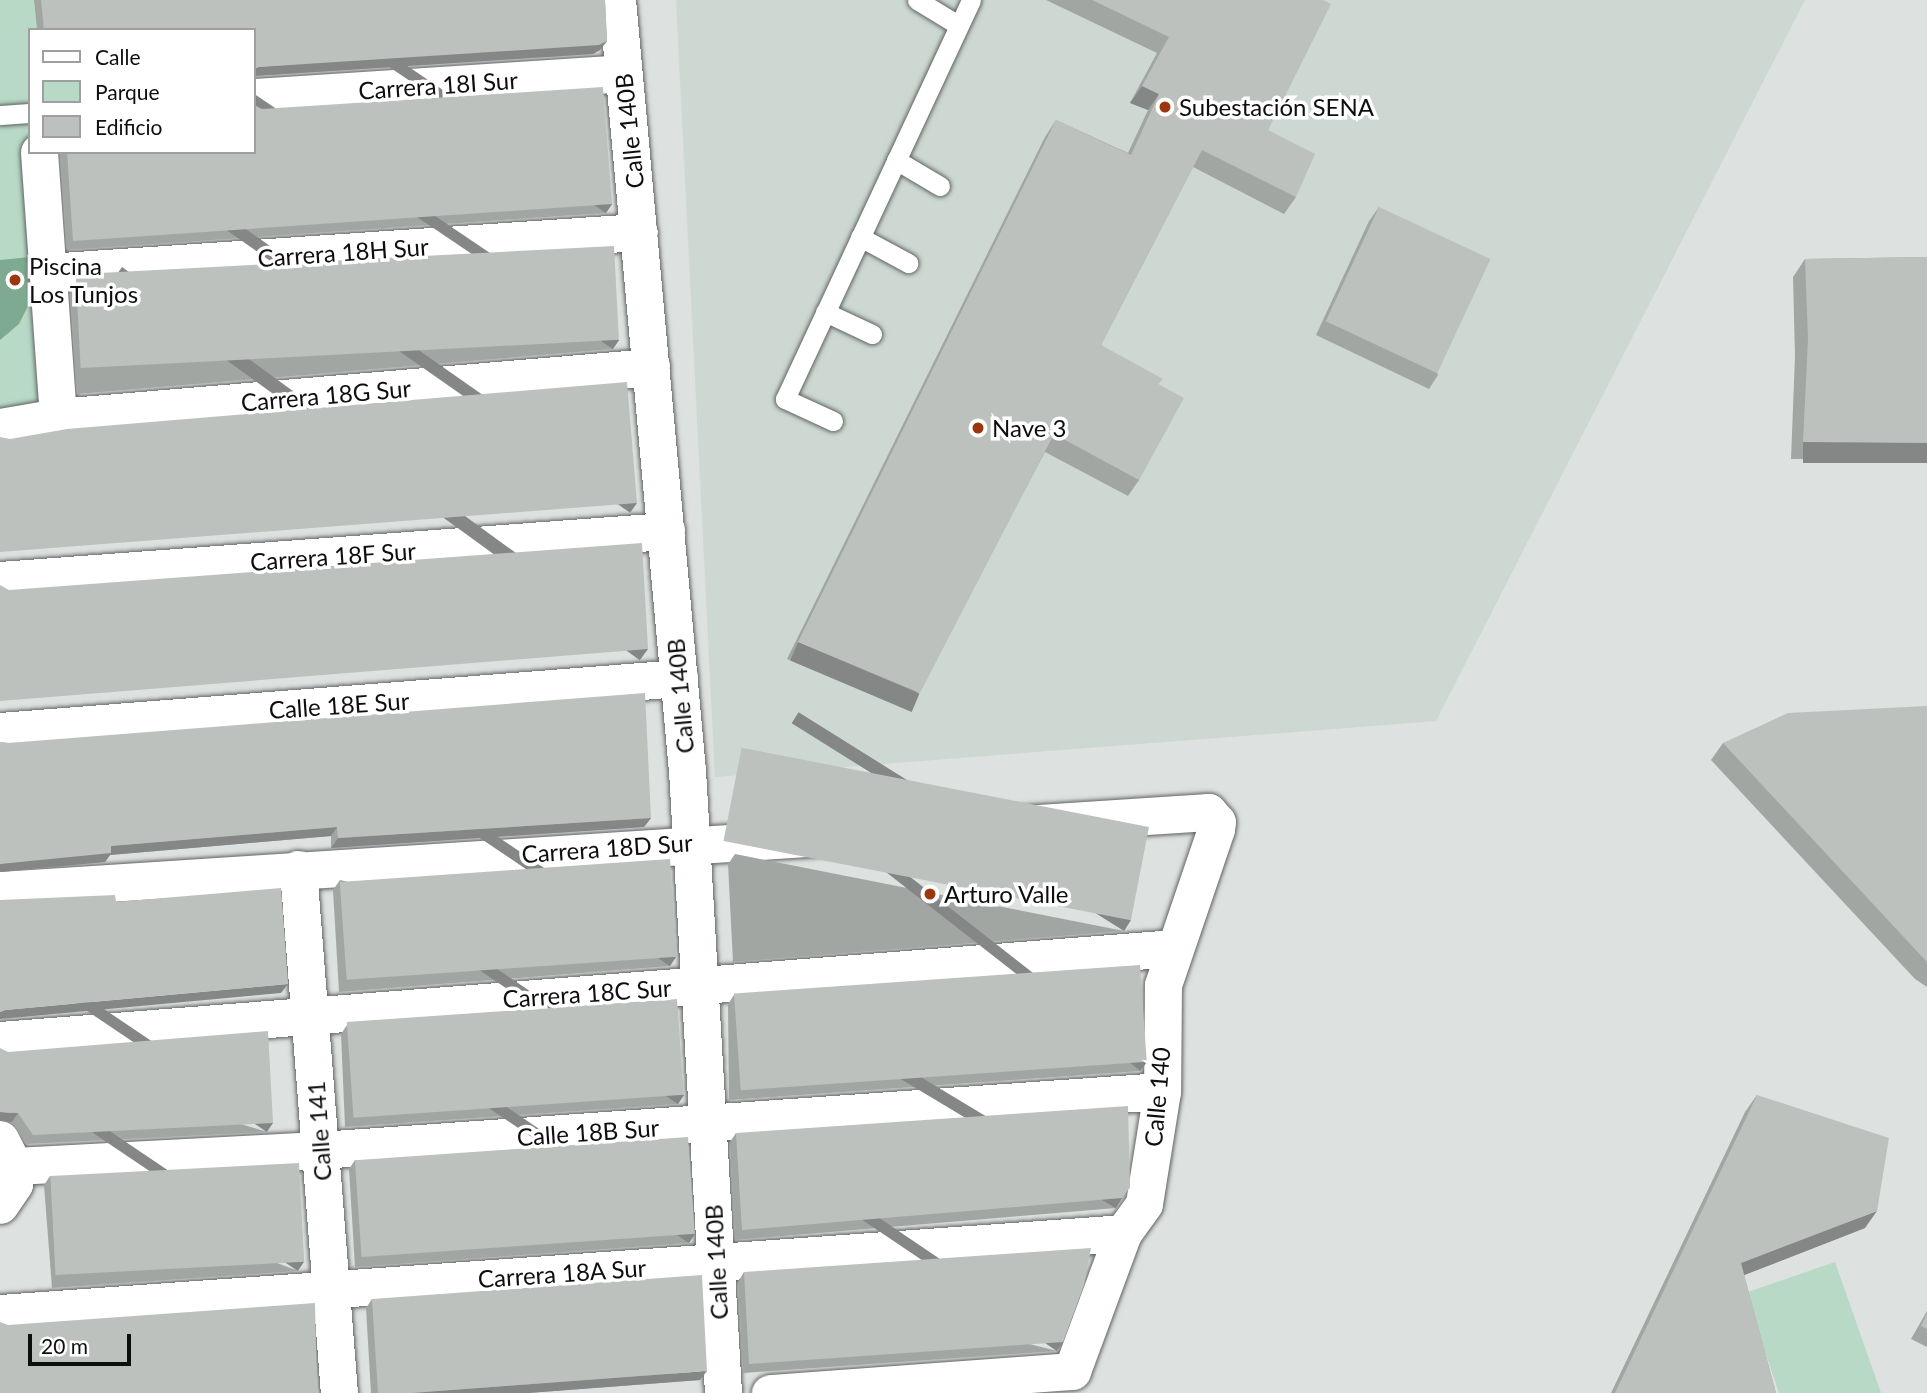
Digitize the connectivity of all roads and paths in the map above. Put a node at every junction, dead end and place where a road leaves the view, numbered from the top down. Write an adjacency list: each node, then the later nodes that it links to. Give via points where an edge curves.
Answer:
1 (617, 0): 5 (street, Calle 140B)
2 (917, 0): 4 (lane)
3 (971, 0): 4 (lane)
4 (958, 26): 10 (lane)
5 (623, 73): 6 (street, Carrera 18I Sur); 12 (street, Calle 140B)
6 (256, 97)
7 (28, 113): 8 (lane)
8 (0, 115)
9 (39, 154): 15 (street)
10 (896, 160): 11 (lane); 13 (lane)
11 (940, 186)
12 (639, 232): 15 (street, Carrera 18H Sur); 18 (street, Calle 140B)
13 (860, 237): 14 (lane); 16 (lane)
14 (908, 263)
15 (47, 272): 19 (street)
16 (825, 312): 17 (lane); 20 (lane, via 785,399)
17 (872, 334)
18 (652, 367): 19 (street, Carrera 18G Sur); 22 (street, Calle 140B)
19 (58, 417): 21 (street, Carrera 18G Sur)
20 (833, 421)
21 (0, 426)
22 (666, 531): 23 (street, Carrera 18F Sur); 24 (street, Calle 140B)
23 (0, 580)
24 (678, 678): 25 (street, Calle 18E Sur); 27 (street, Calle 140B)
25 (0, 731)
26 (1213, 816): 27 (street, Carrera 18D Sur, via 1198,810); 30 (street, Calle 140, via 1216,829)
27 (691, 842): 28 (street, Carrera 18D Sur); 31 (street, Calle 140B)
28 (298, 869): 29 (street, Carrera 18D Sur); 32 (street, Calle 141)
29 (0, 890)
30 (1174, 948): 31 (street, Carrera 18C Sur); 34 (street, Calle 140, via 1163,985)
31 (700, 984): 32 (street, Carrera 18C Sur); 35 (street, Calle 140B)
32 (311, 1014): 33 (street, Carrera 18C Sur); 36 (street, Calle 141)
33 (0, 1040)
34 (1162, 1091): 35 (street, Calle 18B Sur); 39 (street, Calle 140, via 1144,1204)
35 (708, 1123): 36 (street, Calle 18B Sur); 40 (street, Calle 140B)
36 (320, 1150): 37 (street, Calle 18B Sur); 41 (street, Calle 141)
37 (7, 1153): 38 (street, via 13,1184)
38 (0, 1205)
39 (1123, 1233): 40 (street, Carrera 18A Sur); 45 (street, Calle 140, via 1072,1371)
40 (716, 1262): 41 (street, Carrera 18A Sur); 44 (street, Calle 140B)
41 (331, 1290): 42 (street, Carrera 18A Sur); 43 (street, Calle 141)
42 (0, 1313)
43 (339, 1393)
44 (723, 1393)
45 (770, 1393)

